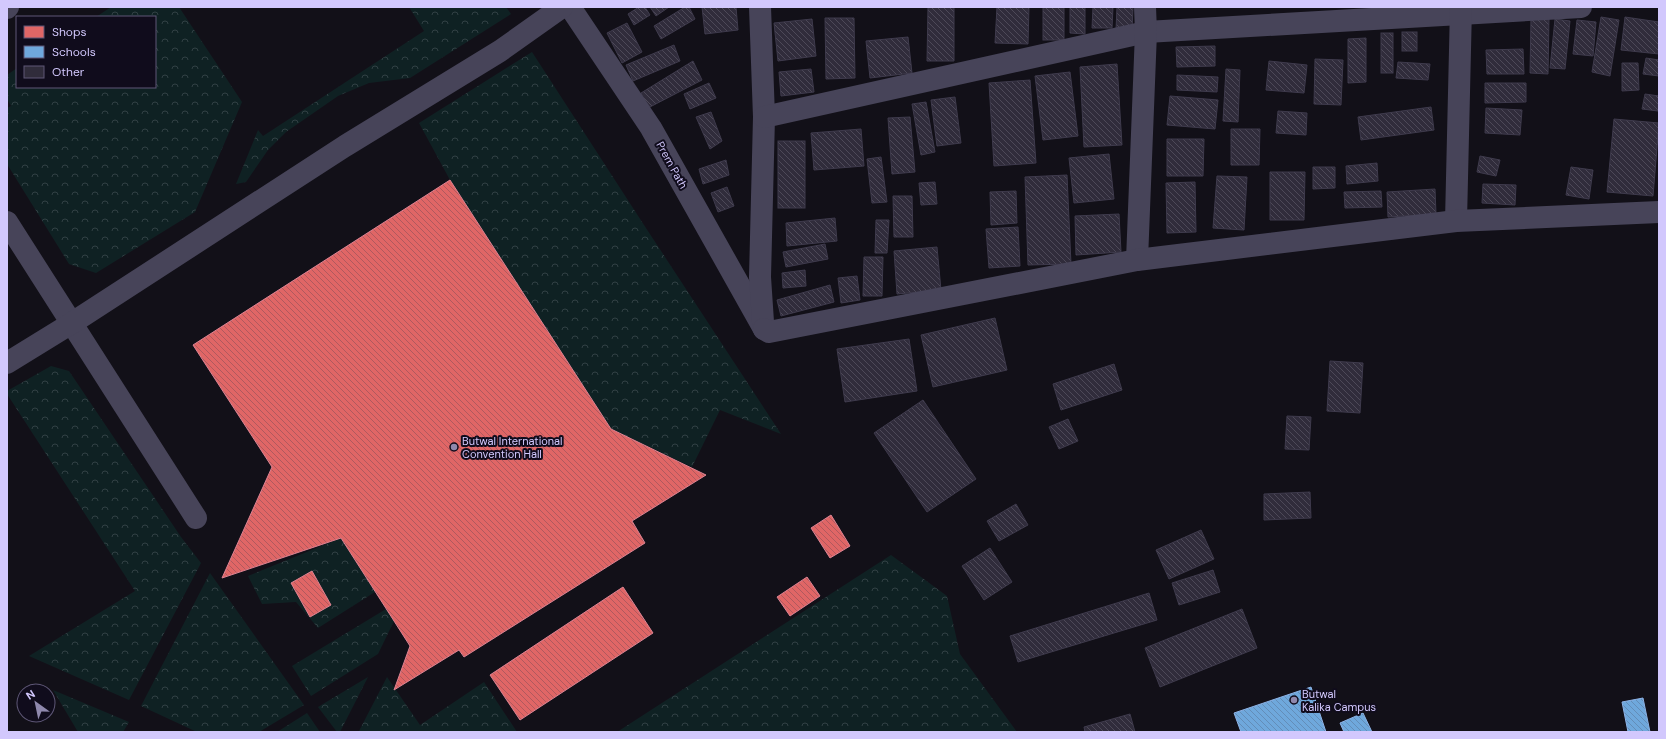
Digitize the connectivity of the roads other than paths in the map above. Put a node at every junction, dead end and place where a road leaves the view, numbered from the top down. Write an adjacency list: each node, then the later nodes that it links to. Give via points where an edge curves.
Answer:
1 (562, 7): 13 (street, via 500,51 345,146)
2 (570, 7): 14 (street, Prem Path, via 651,128)
3 (760, 7): 8 (street)
4 (1145, 7): 7 (street)
5 (1581, 7): 6 (street)
6 (1461, 10): 7 (street); 10 (street)
7 (1146, 32): 8 (street); 12 (street)
8 (764, 117): 14 (street, via 760,277)
9 (1659, 212): 10 (street)
10 (1456, 221): 12 (street)
11 (7, 222): 13 (street)
12 (1137, 260): 14 (street, via 769,332)
13 (72, 323): 15 (street); 16 (street)
14 (764, 329)
15 (7, 363)
16 (196, 518)

